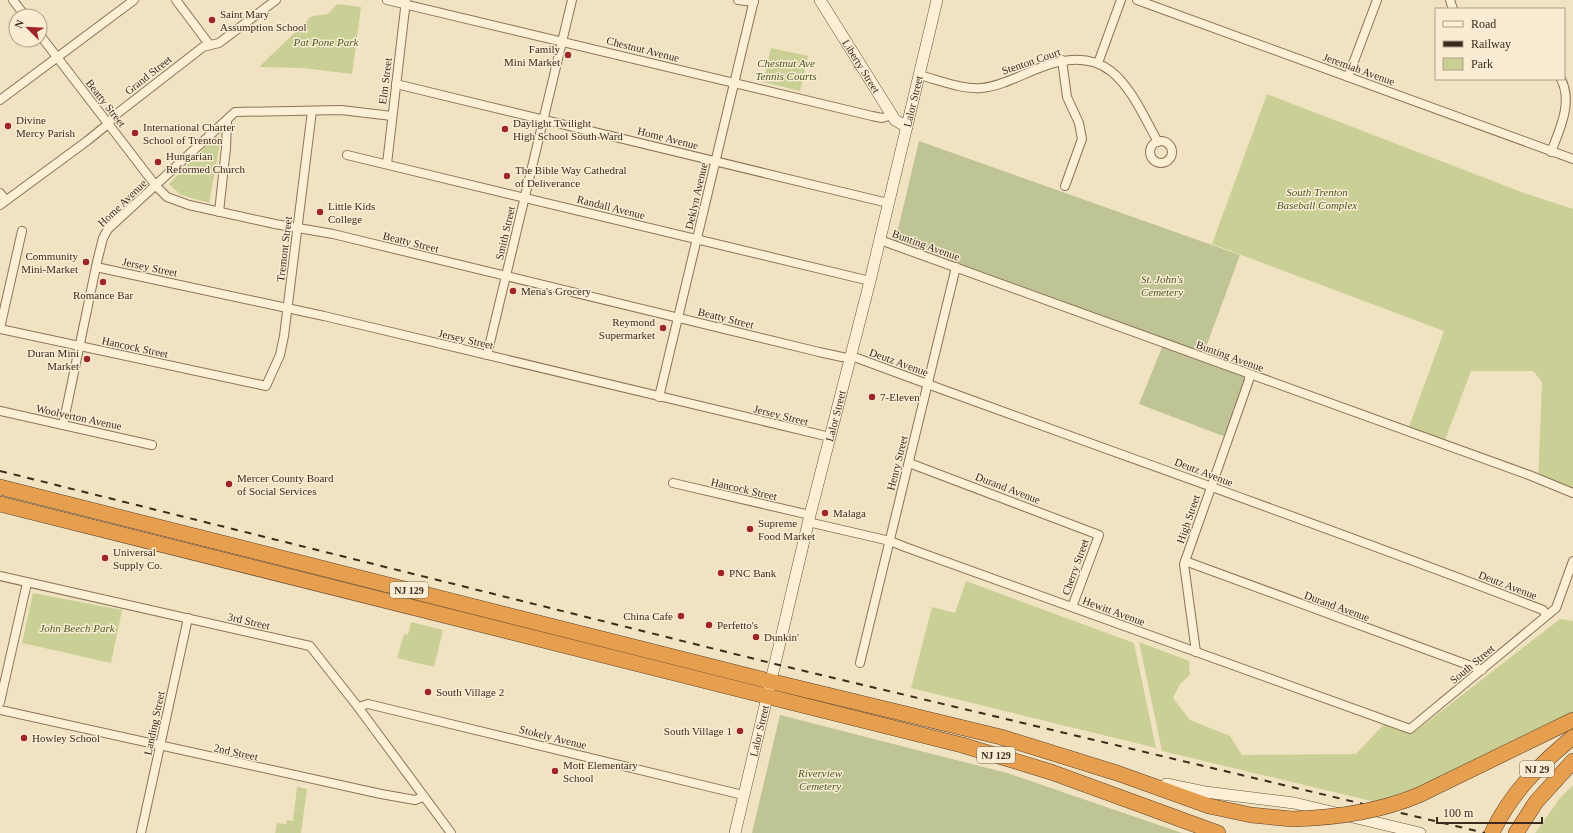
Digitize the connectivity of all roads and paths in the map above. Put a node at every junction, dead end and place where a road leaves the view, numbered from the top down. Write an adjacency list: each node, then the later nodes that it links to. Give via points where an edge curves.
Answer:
1 (134, 0): 17 (street)
2 (176, 0): 15 (street)
3 (276, 0): 15 (street, Grand Street, via 219,43)
4 (387, 0): 13 (street, Chestnut Avenue)
5 (572, 0): 14 (street, Smith Street)
6 (738, 0): 11 (street)
7 (820, 0): 27 (main road, Liberty Street)
8 (938, 0): 20 (main road, Lalor Street)
9 (1121, 0): 19 (street)
10 (1137, 0): 21 (street, Jeremiah Avenue)
11 (754, 1): 23 (street, Deklyn Avenue)
12 (1375, 1): 21 (street)
13 (406, 2): 14 (street, Chestnut Avenue); 24 (street, Elm Street)
14 (562, 41): 23 (street, Chestnut Avenue); 29 (street, Smith Street)
15 (209, 44): 31 (street, Grand Street, via 114,116)
16 (48, 45): 17 (street, Beatty Street)
17 (58, 58): 25 (street); 31 (street, Beatty Street)
18 (1062, 60): 19 (street, Stenton Court, via 1078,59); 20 (street, Stenton Court, via 994,86 980,88); 40 (street, via 1068,97 1079,123 1082,139)
19 (1098, 63): 33 (street, Stenton Court, via 1112,71 1124,83)
20 (919, 75): 32 (main road, Lalor Street)
21 (1348, 77): 34 (street, Jeremiah Avenue)
22 (1562, 80): 34 (street, via 1567,91 1567,108)
23 (735, 82): 27 (street, Chestnut Avenue, via 872,116 882,118); 37 (street, Deklyn Avenue)
24 (396, 84): 28 (street, Elm Street); 29 (street, Home Avenue)
25 (0, 100)
26 (312, 111): 28 (street, Home Avenue, via 348,111); 30 (street, Home Avenue, via 239,112); 46 (street, Tremont Street)
27 (893, 115): 32 (main road, Liberty Street, via 898,123)
28 (392, 116): 38 (street, Elm Street)
29 (544, 119): 37 (street, Home Avenue); 42 (street, Smith Street)
30 (227, 121): 39 (street, Home Avenue); 45 (street)
31 (108, 124): 39 (street, Beatty Street); 44 (street, Grand Street)
32 (907, 127): 43 (main road, Lalor Street)
33 (1158, 142)
34 (1551, 152): 36 (street, Jeremiah Avenue)
35 (347, 155): 38 (street, Randall Avenue)
36 (1573, 159)
37 (716, 161): 43 (street, Home Avenue); 48 (street, Deklyn Avenue)
38 (387, 164): 42 (street, Randall Avenue)
39 (156, 186): 45 (street, Beatty Street, via 173,200); 50 (street, Home Avenue, via 104,234)
40 (1064, 186)
41 (0, 193): 44 (street)
42 (524, 198): 48 (street, Randall Avenue); 52 (street, Smith Street)
43 (888, 202): 49 (main road, Lalor Street)
44 (3, 203)
45 (219, 212): 46 (street, Beatty Street)
46 (298, 228): 52 (street, Beatty Street, via 333,234); 54 (street, Tremont Street)
47 (22, 231): 56 (street)
48 (697, 239): 53 (street, Randall Avenue); 55 (street, Deklyn Avenue)
49 (880, 240): 51 (street, Bunting Avenue); 53 (main road, Lalor Street)
50 (96, 267): 54 (street, Jersey Street); 57 (street, Home Avenue)
51 (956, 267): 60 (street, Bunting Avenue); 61 (street, Henry Street)
52 (506, 276): 55 (street, Beatty Street); 58 (street, Smith Street)
53 (870, 281): 59 (main road, Lalor Street)
54 (288, 309): 58 (street, Jersey Street); 62 (street, Tremont Street, via 282,349)
55 (678, 318): 59 (street, Beatty Street); 63 (street, Deklyn Avenue)
56 (0, 328): 57 (street, Hancock Street)
57 (80, 346): 62 (street, Hancock Street); 65 (street, Home Avenue)
58 (487, 355): 63 (street, Jersey Street)
59 (850, 358): 61 (street, Deutz Avenue, via 857,358); 66 (main road, Lalor Street)
60 (1250, 375): 70 (street, High Street); 72 (street, Bunting Avenue)
61 (928, 384): 68 (street, Henry Street); 70 (street, Deutz Avenue)
62 (266, 386)
63 (659, 397): 66 (street, Jersey Street)
64 (0, 411): 65 (street, Woolverton Avenue)
65 (63, 425): 67 (street, Woolverton Avenue)
66 (830, 437): 74 (main road, Lalor Street)
67 (152, 445)
68 (909, 463): 75 (street, Durand Avenue); 76 (street, Henry Street)
69 (673, 483): 74 (street, Hancock Street)
70 (1211, 486): 77 (street, High Street); 82 (street, Deutz Avenue, via 1500,593 1543,610)
71 (0, 487): 87 (highway, NJ 129)
72 (1573, 492)
73 (0, 504): 88 (highway, NJ 129)
74 (809, 519): 76 (street, Hewitt Avenue); 87 (main road, Lalor Street)
75 (1099, 534): 81 (street, Cherry Street)
76 (890, 541): 81 (street, Hewitt Avenue); 85 (street, Henry Street)
77 (1185, 561): 84 (street, High Street); 86 (street, Durand Avenue)
78 (1573, 561): 82 (street, South Street, via 1556,608)
79 (0, 576): 80 (street, 3rd Street)
80 (27, 583): 83 (street, 3rd Street); 89 (street)
81 (1072, 607): 84 (street, Hewitt Avenue)
82 (1546, 615): 86 (street, South Street)
83 (188, 618): 90 (street, 3rd Street, via 310,646); 95 (street, Landing Street)
84 (1196, 652): 93 (street, Hewitt Avenue)
85 (860, 663)
86 (1482, 670): 93 (street, South Street)
87 (772, 680): 88 (main road, Lalor Street); 97 (highway, NJ 129, via 1001,738)
88 (768, 696): 98 (main road, Lalor Street); 103 (highway, NJ 129, via 1016,760)
89 (0, 702)
90 (358, 708): 98 (street, Stokely Avenue, via 368,704); 99 (street, 3rd Street)
91 (0, 710): 95 (street, 2nd Street)
92 (1573, 720): 97 (highway, bridge, via 1419,796 1356,814 1331,817 1251,815 1209,806)
93 (1410, 729)
94 (1573, 737): 105 (highway, NJ 29, via 1540,766 1508,807)
95 (160, 746): 99 (street, 2nd Street, via 404,799 415,800); 100 (street, Landing Street)
96 (1573, 761): 106 (highway, NJ 29, via 1536,802)
97 (1117, 773): 104 (main road, NJ 129, via 1187,789 1294,803)
98 (743, 795): 102 (main road, Lalor Street)
99 (423, 797): 101 (street)
100 (141, 833)
101 (451, 833)
102 (735, 833)
103 (1218, 833)
104 (1420, 833)
105 (1492, 833)
106 (1516, 833)

